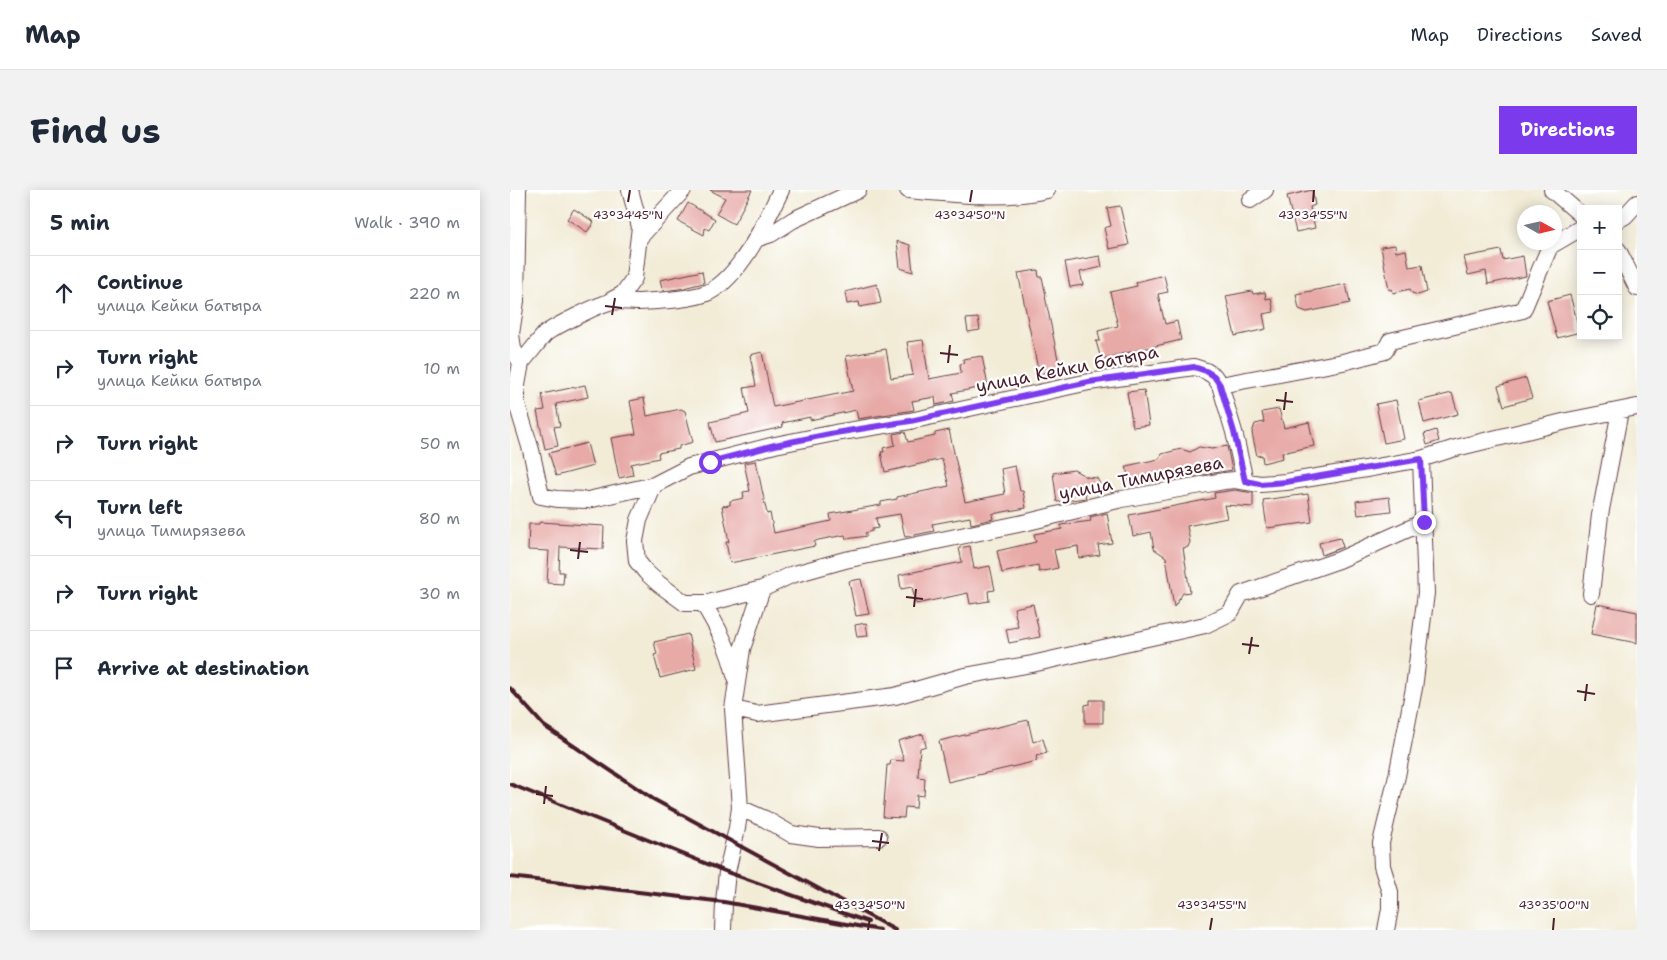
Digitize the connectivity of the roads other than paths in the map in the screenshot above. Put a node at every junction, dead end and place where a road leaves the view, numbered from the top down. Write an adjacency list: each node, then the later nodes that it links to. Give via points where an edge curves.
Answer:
1 (518, 190): 20 (street, via 516,301 511,334 513,349)
2 (630, 190): 15 (street, via 640,227)
3 (683, 190): 15 (street)
4 (781, 190): 16 (street)
5 (858, 190): 16 (street)
6 (908, 190): 7 (street, via 996,195)
7 (1047, 190)
8 (1265, 190): 10 (street)
9 (1552, 190): 12 (street)
10 (1250, 200)
11 (1637, 203): 13 (street)
12 (1577, 211)
13 (1622, 218)
14 (1577, 230): 21 (street, via 1550,246 1524,310 1390,341 1385,351 1343,362)
15 (639, 238): 19 (street, via 634,278 623,294)
16 (756, 239): 19 (street, via 725,280 709,292 682,298)
17 (1622, 258): 18 (street)
18 (1637, 288)
19 (610, 302): 20 (street, via 546,333)
20 (521, 364): 26 (street, улица Кейки батыра, via 517,404 541,496 588,500)
21 (1220, 385): 25 (street); 26 (street, улица Кейки батыра, via 1214,376 1194,367 1089,382 910,421 775,445 689,468)
22 (1637, 407): 23 (street, улица Тимирязева)
23 (1620, 410): 24 (street, улица Тимирязева); 29 (street, via 1600,515)
24 (1421, 459): 25 (street, улица Тимирязева, via 1286,482 1260,484); 27 (street)
25 (1245, 481): 28 (street, улица Тимирязева, via 1224,481 1122,499 845,560 791,575)
26 (654, 485): 30 (street, улица Тимирязева, via 639,520 637,561 685,603)
27 (1424, 522): 32 (street, via 1339,560 1241,594 1230,613 1205,625 965,676 895,696 756,714); 36 (street, via 1426,593 1414,688 1380,843 1382,866 1390,892)
28 (762, 589): 30 (street, улица Тимирязева); 31 (street, via 742,649)
29 (1591, 594)
30 (703, 603): 31 (street, via 731,656)
31 (736, 679): 32 (street)
32 (733, 709): 33 (street)
33 (740, 808): 34 (street, via 791,834 819,838); 35 (street, via 727,872)
34 (879, 837)
35 (723, 930)
36 (1386, 930)

